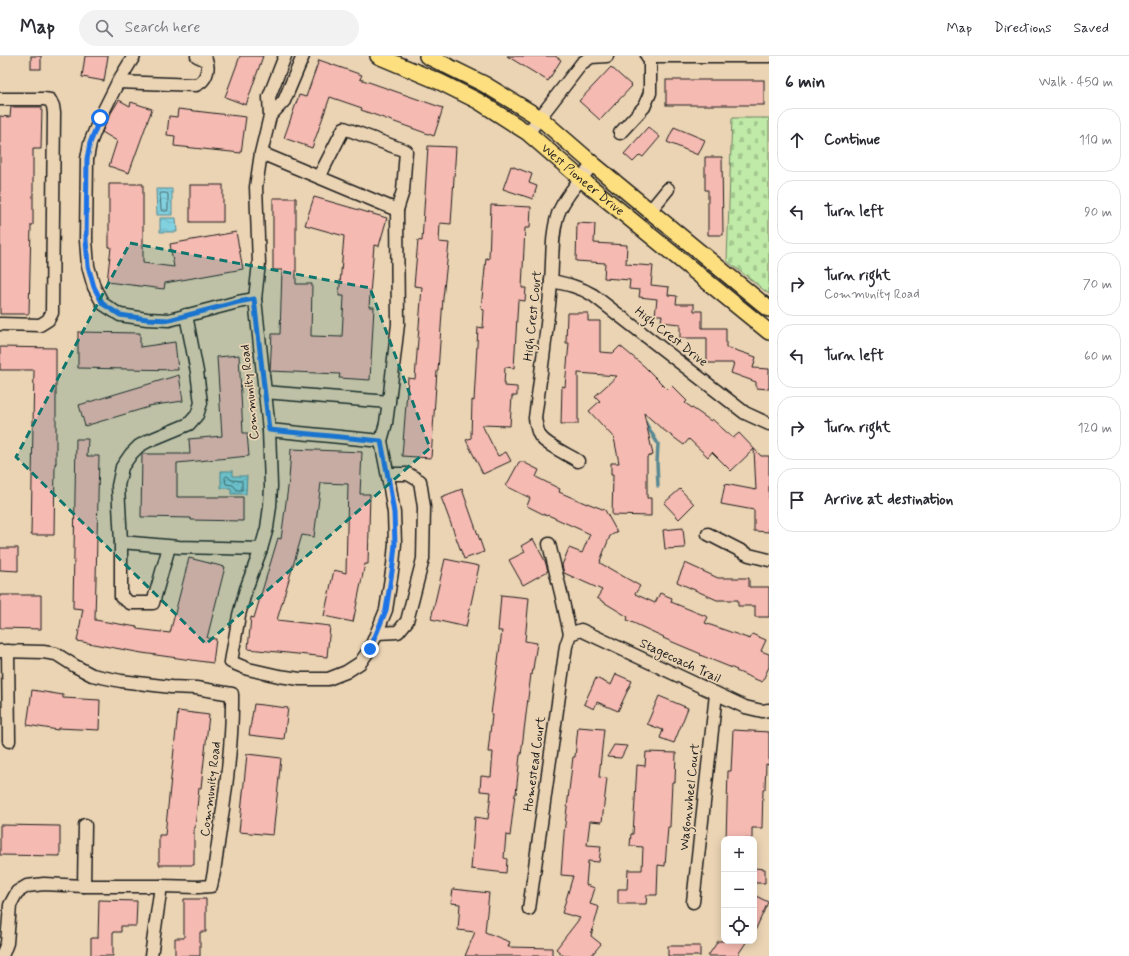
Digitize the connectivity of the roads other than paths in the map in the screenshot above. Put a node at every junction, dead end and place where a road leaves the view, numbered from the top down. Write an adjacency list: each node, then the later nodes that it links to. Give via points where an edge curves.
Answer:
1 (134, 56): 12 (street)
2 (197, 56): 12 (street, via 206,60 208,65 205,78 196,85)
3 (285, 56): 14 (street, Community Road, via 270,97)
4 (303, 56): 14 (street, via 284,101)
5 (378, 56): 16 (main road, West Pioneer Drive, via 478,101)
6 (427, 56): 15 (main road, West Pioneer Drive, via 484,84)
7 (607, 56): 15 (street, via 591,57 582,63)
8 (649, 56): 9 (street); 17 (street, via 650,93 644,107)
9 (680, 56): 10 (street)
10 (715, 56): 11 (street)
11 (769, 56)
12 (118, 82): 28 (street, via 100,118 87,159 86,240 88,266 94,287 103,304 120,315 169,320)
13 (0, 99): 29 (street, via 50,100 54,113 52,313 48,320 40,325)
14 (270, 116): 18 (street, Community Road)
15 (540, 118): 16 (street); 19 (main road, West Pioneer Drive)
16 (528, 133): 21 (main road, West Pioneer Drive)
17 (620, 133)
18 (262, 153): 20 (street); 26 (street, Community Road, via 256,188 259,263)
19 (593, 164): 21 (street, High Crest Court); 24 (main road, West Pioneer Drive)
20 (319, 177): 23 (street); 23 (street, via 344,128 406,151 403,191)
21 (581, 179): 25 (street, High Crest Court, via 558,214 553,242); 30 (main road, West Pioneer Drive)
22 (668, 189): 24 (street)
23 (397, 210): 32 (street, via 398,324)
24 (650, 211): 27 (main road, West Pioneer Drive)
25 (551, 281): 33 (street, High Crest Drive, via 584,289 744,413); 36 (street, High Crest Court, via 535,418 541,437)
26 (254, 299): 28 (street); 31 (street, Community Road)
27 (769, 309)
28 (186, 315): 39 (street, via 201,403 197,415 189,424 139,446 122,467 118,486)
29 (0, 324)
30 (769, 332)
31 (264, 392): 32 (street); 34 (street, Community Road)
32 (389, 402): 35 (street)
33 (769, 424)
34 (269, 430): 35 (street); 42 (street, Community Road, via 270,506)
35 (381, 441): 37 (street)
36 (578, 461)
37 (388, 474): 45 (street, via 394,513 395,544 386,610); 45 (street, via 408,474 420,481 424,507 423,559 407,621 398,632)
38 (708, 534): 43 (street, via 749,555)
39 (121, 542): 41 (street); 41 (street, via 122,597 130,603 153,603)
40 (549, 544): 44 (street, via 561,593)
41 (169, 547): 42 (street)
42 (261, 549): 45 (street, Community Road, via 239,615 232,662 248,669 279,676 328,679 360,663)
43 (769, 560)
44 (575, 632): 47 (street, Stagecoach Trail); 54 (street, Homestead Court, via 566,646)
45 (377, 633)
46 (4, 651): 49 (street); 52 (street, Community Road, via 56,654 92,675 121,681 232,694 230,752 211,886)
47 (716, 694): 48 (street, Stagecoach Trail, via 745,706 762,711); 53 (street, Wagonwheel Court)
48 (769, 710)
49 (9, 741)
50 (86, 825): 51 (street)
51 (84, 886): 52 (street); 55 (street, via 44,884 27,886 18,892 10,905 7,944)
52 (161, 886): 56 (street)
53 (693, 902)
54 (529, 910)
55 (2, 956)
56 (151, 956)

